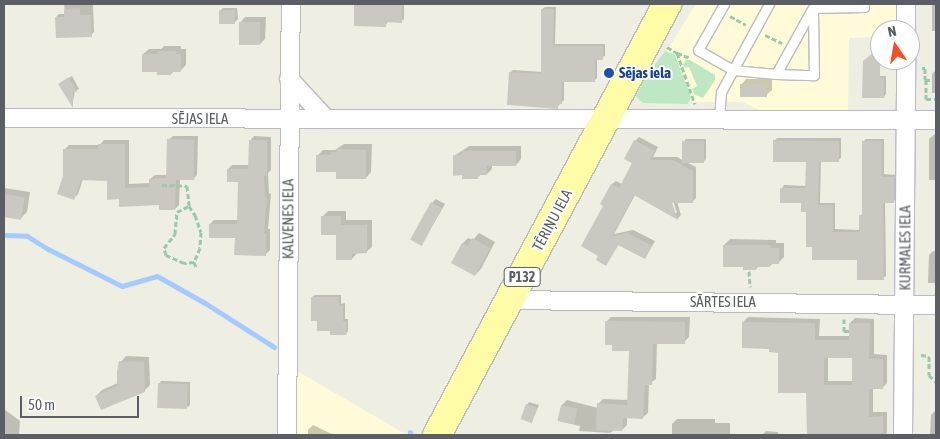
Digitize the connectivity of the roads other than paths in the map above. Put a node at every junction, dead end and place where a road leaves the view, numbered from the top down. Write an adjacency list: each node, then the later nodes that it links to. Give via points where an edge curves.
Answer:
1 (290, 4): 12 (street, KALVENES IELA)
2 (667, 4): 16 (main road, TĒRIŅU IELA / P132)
3 (724, 4): 9 (lane, via 698,50)
4 (770, 4): 9 (lane)
5 (864, 4): 7 (lane)
6 (906, 4): 8 (street)
7 (814, 6): 11 (lane); 11 (lane, via 814,75)
8 (906, 20)
9 (733, 70): 11 (lane); 17 (lane, via 721,92)
10 (906, 70): 18 (street, KURMALES IELA)
11 (776, 74)
12 (289, 79): 14 (street, KALVENES IELA); 15 (street)
13 (4, 118): 14 (street, SĒJAS IELA)
14 (290, 119): 15 (street, SĒJAS IELA); 23 (street, KALVENES IELA)
15 (326, 119): 16 (street, SĒJAS IELA)
16 (606, 120): 17 (street, SĒJAS IELA); 20 (main road, TĒRIŅU IELA / P132)
17 (719, 120): 18 (street, SĒJAS IELA)
18 (906, 120): 19 (street, SĒJAS IELA); 21 (street, KURMALES IELA)
19 (936, 120)
20 (509, 300): 21 (street, SĀRTES IELA); 24 (main road, TĒRIŅU IELA / P132)
21 (904, 304): 22 (street, SĀRTES IELA); 25 (street, KURMALES IELA)
22 (936, 304)
23 (287, 435)
24 (437, 435)
25 (903, 435)

